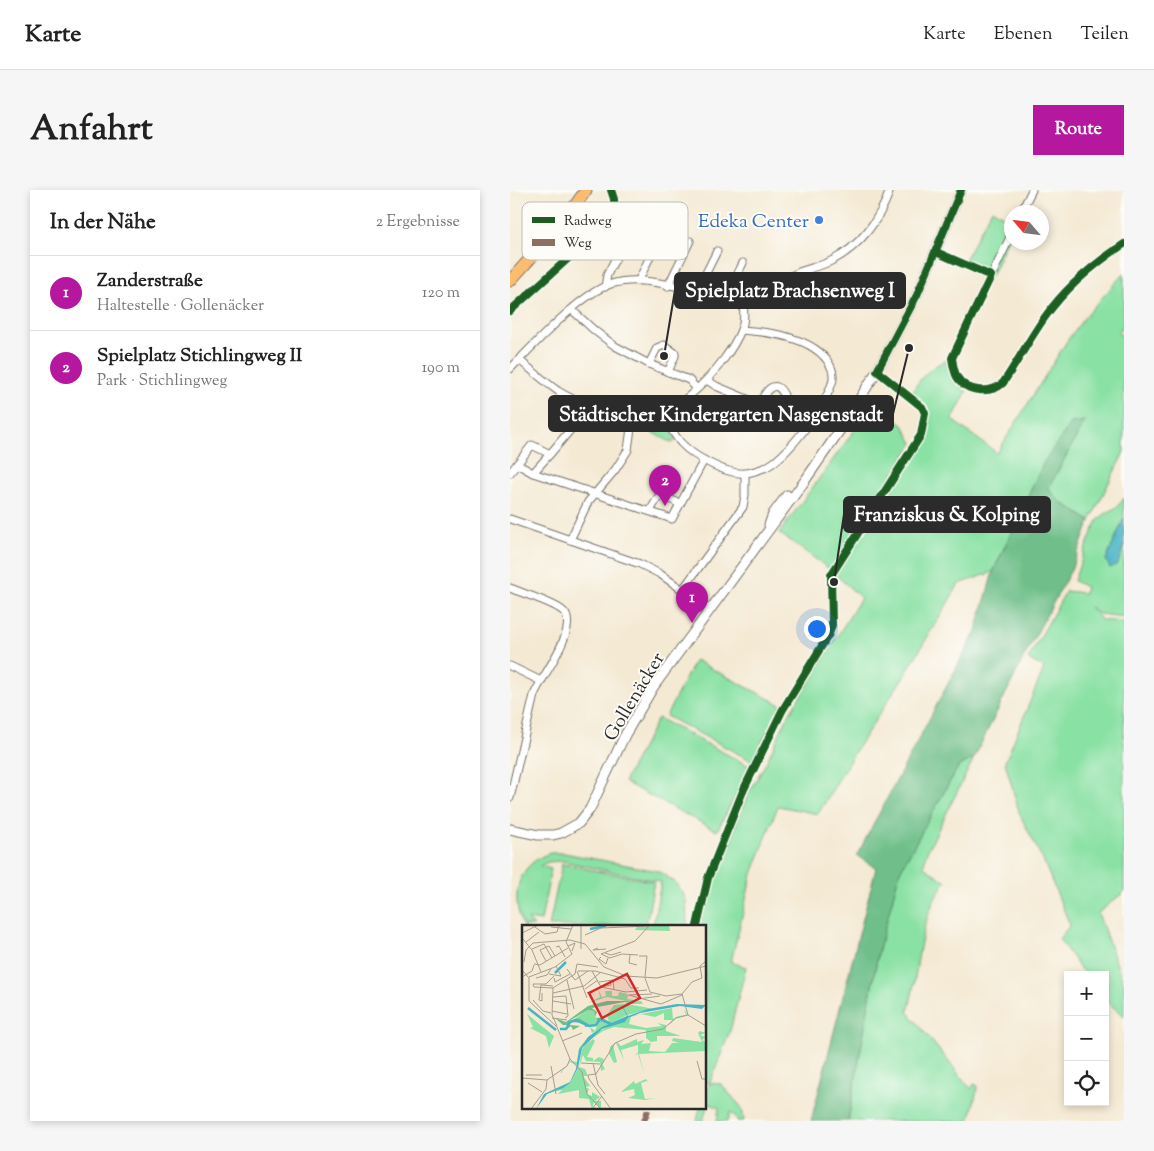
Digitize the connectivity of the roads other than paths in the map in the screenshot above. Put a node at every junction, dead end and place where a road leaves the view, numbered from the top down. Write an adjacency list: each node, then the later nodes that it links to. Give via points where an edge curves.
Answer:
1 (586, 190): 5 (main road)
2 (890, 190): 25 (street, via 874,224 842,255 765,289)
3 (961, 190): 12 (street, Gollenäcker)
4 (1032, 190): 6 (street)
5 (577, 202)
6 (1024, 205)
7 (690, 241): 9 (street)
8 (1124, 244): 18 (street, via 1085,273 1062,296 1045,316 1003,382 997,388 982,390 961,382 953,368 952,358)
9 (688, 245)
10 (1004, 249): 18 (street)
11 (717, 251): 23 (street)
12 (936, 252): 18 (street); 51 (street, Gollenäcker, via 877,371 840,430)
13 (529, 260): 20 (main road)
14 (615, 260): 21 (street)
15 (648, 260): 19 (street)
16 (681, 260): 22 (street)
17 (743, 263): 24 (street)
18 (991, 276)
19 (639, 280): 21 (street); 22 (street)
20 (510, 281)
21 (605, 286): 26 (street)
22 (668, 286): 23 (street)
23 (697, 291): 24 (street)
24 (728, 293): 25 (street)
25 (742, 293): 27 (street)
26 (572, 310): 28 (street); 29 (street, via 601,337)
27 (741, 330): 32 (street); 43 (street, via 803,342 826,360 833,373 832,385 799,437 770,465)
28 (519, 360): 30 (street); 35 (street, via 558,391)
29 (649, 364): 31 (street); 31 (street, via 657,348 664,345 675,353)
30 (510, 369)
31 (668, 372): 33 (street, via 689,380)
32 (707, 380): 33 (street); 34 (street)
33 (697, 389): 36 (street)
34 (759, 404)
35 (588, 406): 37 (street); 38 (street)
36 (663, 414): 37 (street); 39 (street, via 683,445)
37 (632, 421): 44 (street, via 628,450)
38 (550, 454): 40 (street, via 532,445); 42 (street)
39 (704, 460): 43 (street); 45 (street)
40 (518, 464): 41 (street); 42 (street)
41 (510, 473)
42 (533, 473): 44 (street)
43 (745, 474): 50 (street, via 743,507)
44 (594, 493): 46 (street); 48 (street)
45 (680, 504): 46 (street, via 672,519); 46 (street, via 660,494)
46 (650, 511)
47 (510, 519): 48 (street)
48 (570, 540): 50 (street, via 640,564)
49 (510, 588): 53 (street, via 557,607 569,621 560,648)
50 (682, 589): 51 (street)
51 (710, 608): 55 (street, Gollenäcker, via 641,706 596,800 584,817 572,827 553,835)
52 (510, 666): 53 (street)
53 (540, 681): 54 (street, via 530,708)
54 (510, 798)
55 (510, 829)

